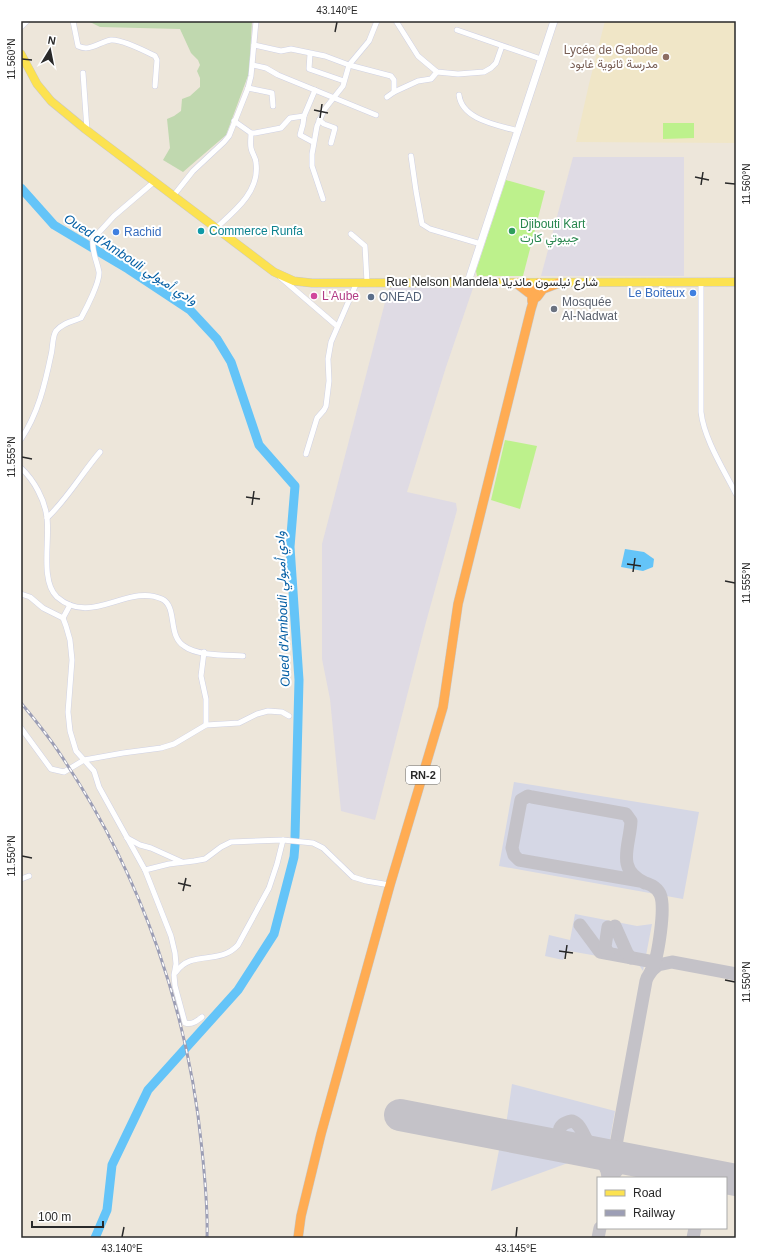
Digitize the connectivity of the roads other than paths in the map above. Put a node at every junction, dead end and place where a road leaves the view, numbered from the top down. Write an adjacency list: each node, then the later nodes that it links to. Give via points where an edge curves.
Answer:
1 (27, 21): 7 (street)
2 (73, 21): 19 (street, via 76,41 82,48 111,40 155,56)
3 (256, 21): 9 (street)
4 (377, 21): 15 (street, via 365,47)
5 (396, 21): 16 (street, via 418,56)
6 (554, 21): 13 (street)
7 (21, 27)
8 (457, 30): 10 (street)
9 (254, 45): 12 (street); 14 (street)
10 (502, 46): 13 (street); 16 (street, via 496,63 484,72)
11 (21, 54): 31 (main road, Rue Nelson Mandela شارع نيلسون مانديلا, via 37,84 51,101)
12 (310, 54): 15 (street, via 325,56); 18 (street, via 309,69)
13 (541, 59): 32 (street)
14 (253, 65): 20 (street); 21 (street, via 266,68)
15 (349, 65): 18 (street); 22 (street, via 394,77)
16 (437, 72): 22 (street, via 431,80 418,81)
17 (83, 73): 31 (street)
18 (344, 81): 25 (street)
19 (155, 86)
20 (248, 88): 26 (street, via 272,93); 30 (street)
21 (315, 90): 25 (street); 28 (street)
22 (394, 92): 24 (street)
23 (459, 95): 32 (street, via 464,109 476,118)
24 (387, 97)
25 (333, 98): 27 (street); 29 (street)
26 (273, 106)
27 (376, 115)
28 (304, 116): 33 (street, via 290,118 282,128); 34 (street, via 300,135)
29 (319, 120): 34 (street); 35 (street, via 334,128)
30 (234, 121): 33 (street); 38 (street, via 229,136 193,171)
31 (87, 130): 37 (main road, Rue Nelson Mandela شارع نيلسون مانديلا)
32 (518, 131): 42 (street)
33 (251, 133): 40 (street, via 251,147 257,165 254,181 250,192 238,207)
34 (313, 142): 39 (street, via 312,166)
35 (331, 143)
36 (411, 156): 42 (street, via 422,224 430,229)
37 (155, 181): 38 (main road, Rue Nelson Mandela شارع نيلسون مانديلا); 55 (street, via 108,222 93,239 98,280 81,318 65,324 56,331 37,409)
38 (174, 195): 40 (main road, Rue Nelson Mandela شارع نيلسون مانديلا)
39 (323, 199)
40 (217, 227): 43 (main road, Rue Nelson Mandela شارع نيلسون مانديلا)
41 (351, 234): 45 (street, via 365,246)
42 (481, 244): 46 (street)
43 (274, 272): 44 (main road, Rue Nelson Mandela شارع نيلسون مانديلا, via 301,282); 54 (street)
44 (357, 282): 45 (main road, Rue Nelson Mandela شارع نيلسون مانديلا); 54 (street)
45 (368, 282): 46 (main road, Rue Nelson Mandela شارع نيلسون مانديلا)
46 (468, 282): 49 (main road, Rue Nelson Mandela شارع نيلسون مانديلا)
47 (701, 282): 48 (main road, Rue Nelson Mandela شارع نيلسون مانديلا); 52 (main road, Rue Nelson Mandela شارع نيلسون مانديلا); 59 (street, via 701,412 707,435)
48 (736, 282)
49 (516, 283): 50 (main road, Rue Nelson Mandela شارع نيلسون مانديلا); 53 (highway, via 528,292)
50 (527, 283): 51 (main road, Rue Nelson Mandela شارع نيلسون مانديلا); 53 (highway, via 532,292)
51 (539, 283): 52 (main road, Rue Nelson Mandela شارع نيلسون مانديلا); 53 (highway, RN-2)
52 (559, 283): 53 (highway, via 543,289)
53 (533, 303): 76 (highway, RN-2, via 458,604 443,706)
54 (337, 326): 57 (street, via 328,359 326,406 318,418)
55 (21, 439)
56 (100, 452): 60 (street, via 58,508)
57 (306, 454)
58 (21, 468): 60 (street, via 36,486)
59 (736, 494)
60 (47, 518): 62 (street, via 49,586 58,598)
61 (21, 594): 63 (street, via 30,596 43,608)
62 (70, 605): 63 (street); 64 (street, via 99,607 122,599 156,597 168,605 178,641 184,647)
63 (63, 618): 69 (street, via 70,640 72,660 68,712 70,731 76,751)
64 (204, 652): 65 (street); 67 (street, via 201,676 206,699)
65 (243, 656)
66 (290, 716): 67 (street, via 282,712 268,711 239,723)
67 (206, 725): 69 (street, via 182,740 161,748)
68 (21, 728): 69 (street, via 51,769 64,772)
69 (84, 760): 70 (street, via 94,771 99,787)
70 (126, 838): 72 (street); 73 (street)
71 (283, 840): 72 (street, via 231,842 205,859); 76 (street, via 314,843 323,848 353,877); 77 (street, via 270,888 238,945 226,955 187,962)
72 (182, 862): 73 (street)
73 (145, 870): 77 (street, via 176,953)
74 (30, 876): 75 (street)
75 (21, 879)
76 (390, 885): 79 (highway, RN-2, via 321,1134)
77 (174, 974): 78 (street, via 185,1023 196,1022)
78 (202, 1017)
79 (298, 1238)

